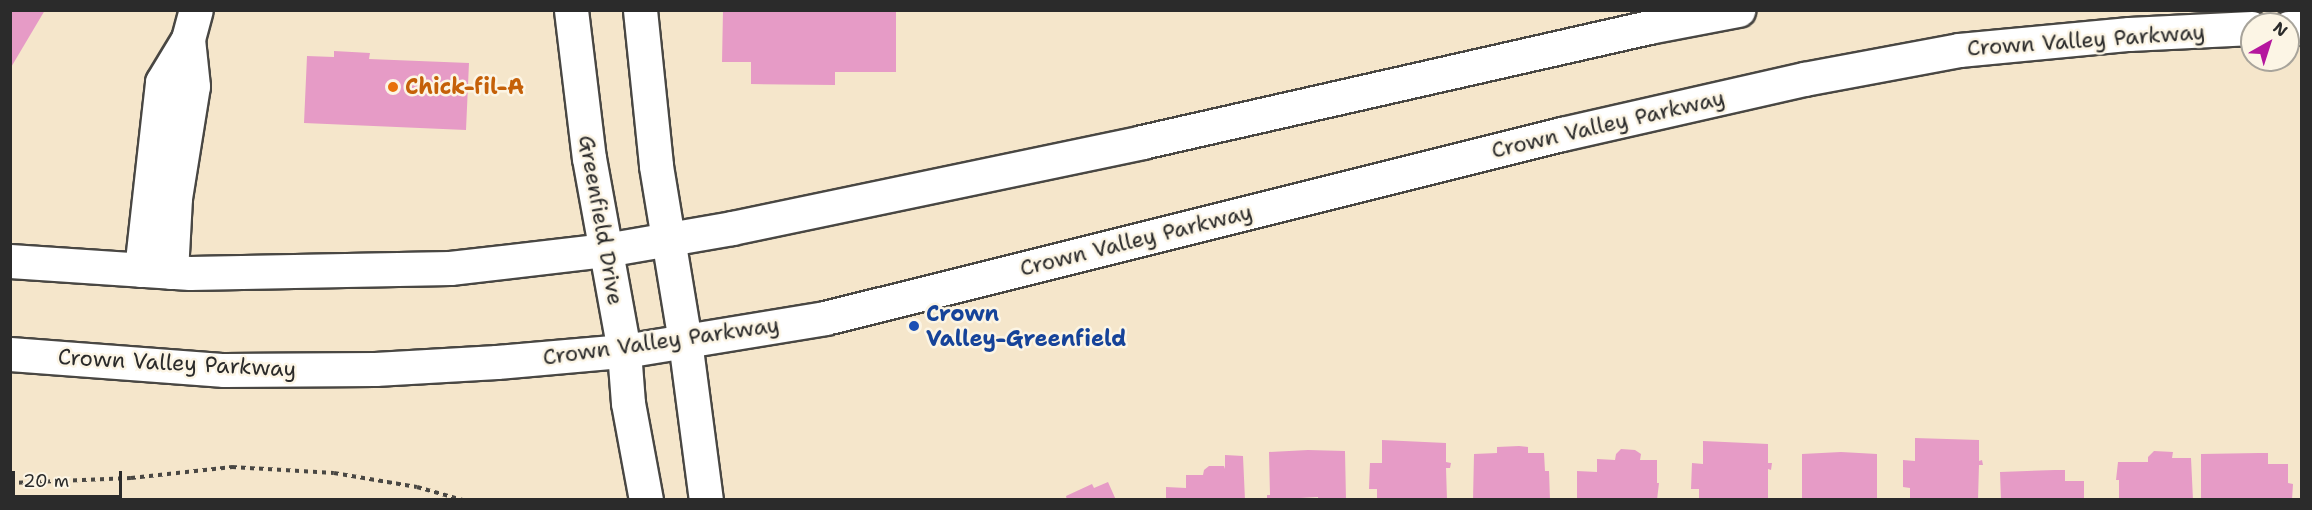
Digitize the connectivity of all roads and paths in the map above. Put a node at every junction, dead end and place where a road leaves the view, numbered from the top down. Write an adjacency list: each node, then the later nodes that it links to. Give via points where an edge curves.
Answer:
1 (571, 10): 7 (main road, Greenfield Drive, via 589,158)
2 (640, 10): 6 (main road)
3 (1738, 10): 6 (main road, via 1142,142)
4 (192, 25): 9 (main road, via 193,86 175,198)
5 (2240, 29): 10 (main road, Crown Valley Parkway, via 2129,34 1959,50 1804,79 1562,134 825,318)
6 (667, 239): 7 (main road); 10 (main road)
7 (606, 250): 9 (main road, via 450,268); 11 (main road, Greenfield Drive)
8 (10, 261): 9 (main road)
9 (156, 271)
10 (685, 341): 11 (main road, Crown Valley Parkway); 16 (main road)
11 (624, 351): 12 (main road, Crown Valley Parkway, via 375,369 224,370); 15 (main road, Greenfield Drive, via 628,403)
12 (10, 354)
13 (10, 483): 14 (path, via 131,478 232,467 334,473 417,487)
14 (463, 500)
15 (646, 500)
16 (706, 500)

